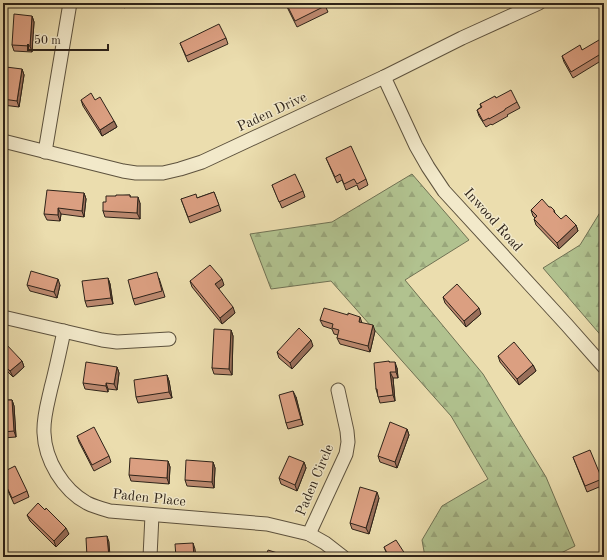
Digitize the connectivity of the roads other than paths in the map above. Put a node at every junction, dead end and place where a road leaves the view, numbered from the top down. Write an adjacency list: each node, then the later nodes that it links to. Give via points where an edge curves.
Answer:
1 (70, 3): 5 (street)
2 (539, 3): 3 (street, Paden Drive)
3 (384, 77): 5 (street, Paden Drive, via 202,162 180,169 136,173); 9 (street, Inwood Road, via 416,146 444,191)
4 (3, 141): 5 (street, Paden Drive)
5 (45, 152)
6 (3, 317): 7 (street)
7 (64, 331): 8 (street, via 117,342); 11 (street, Paden Place, via 44,421 45,445 49,458 56,472 74,494 86,502 110,511)
8 (169, 339)
9 (604, 368)
10 (338, 390): 12 (street, Paden Circle, via 347,431 346,454)
11 (152, 515): 12 (street, Paden Place, via 267,524); 13 (street)
12 (309, 534): 14 (street, Paden Place)
13 (150, 557)
14 (343, 557)

